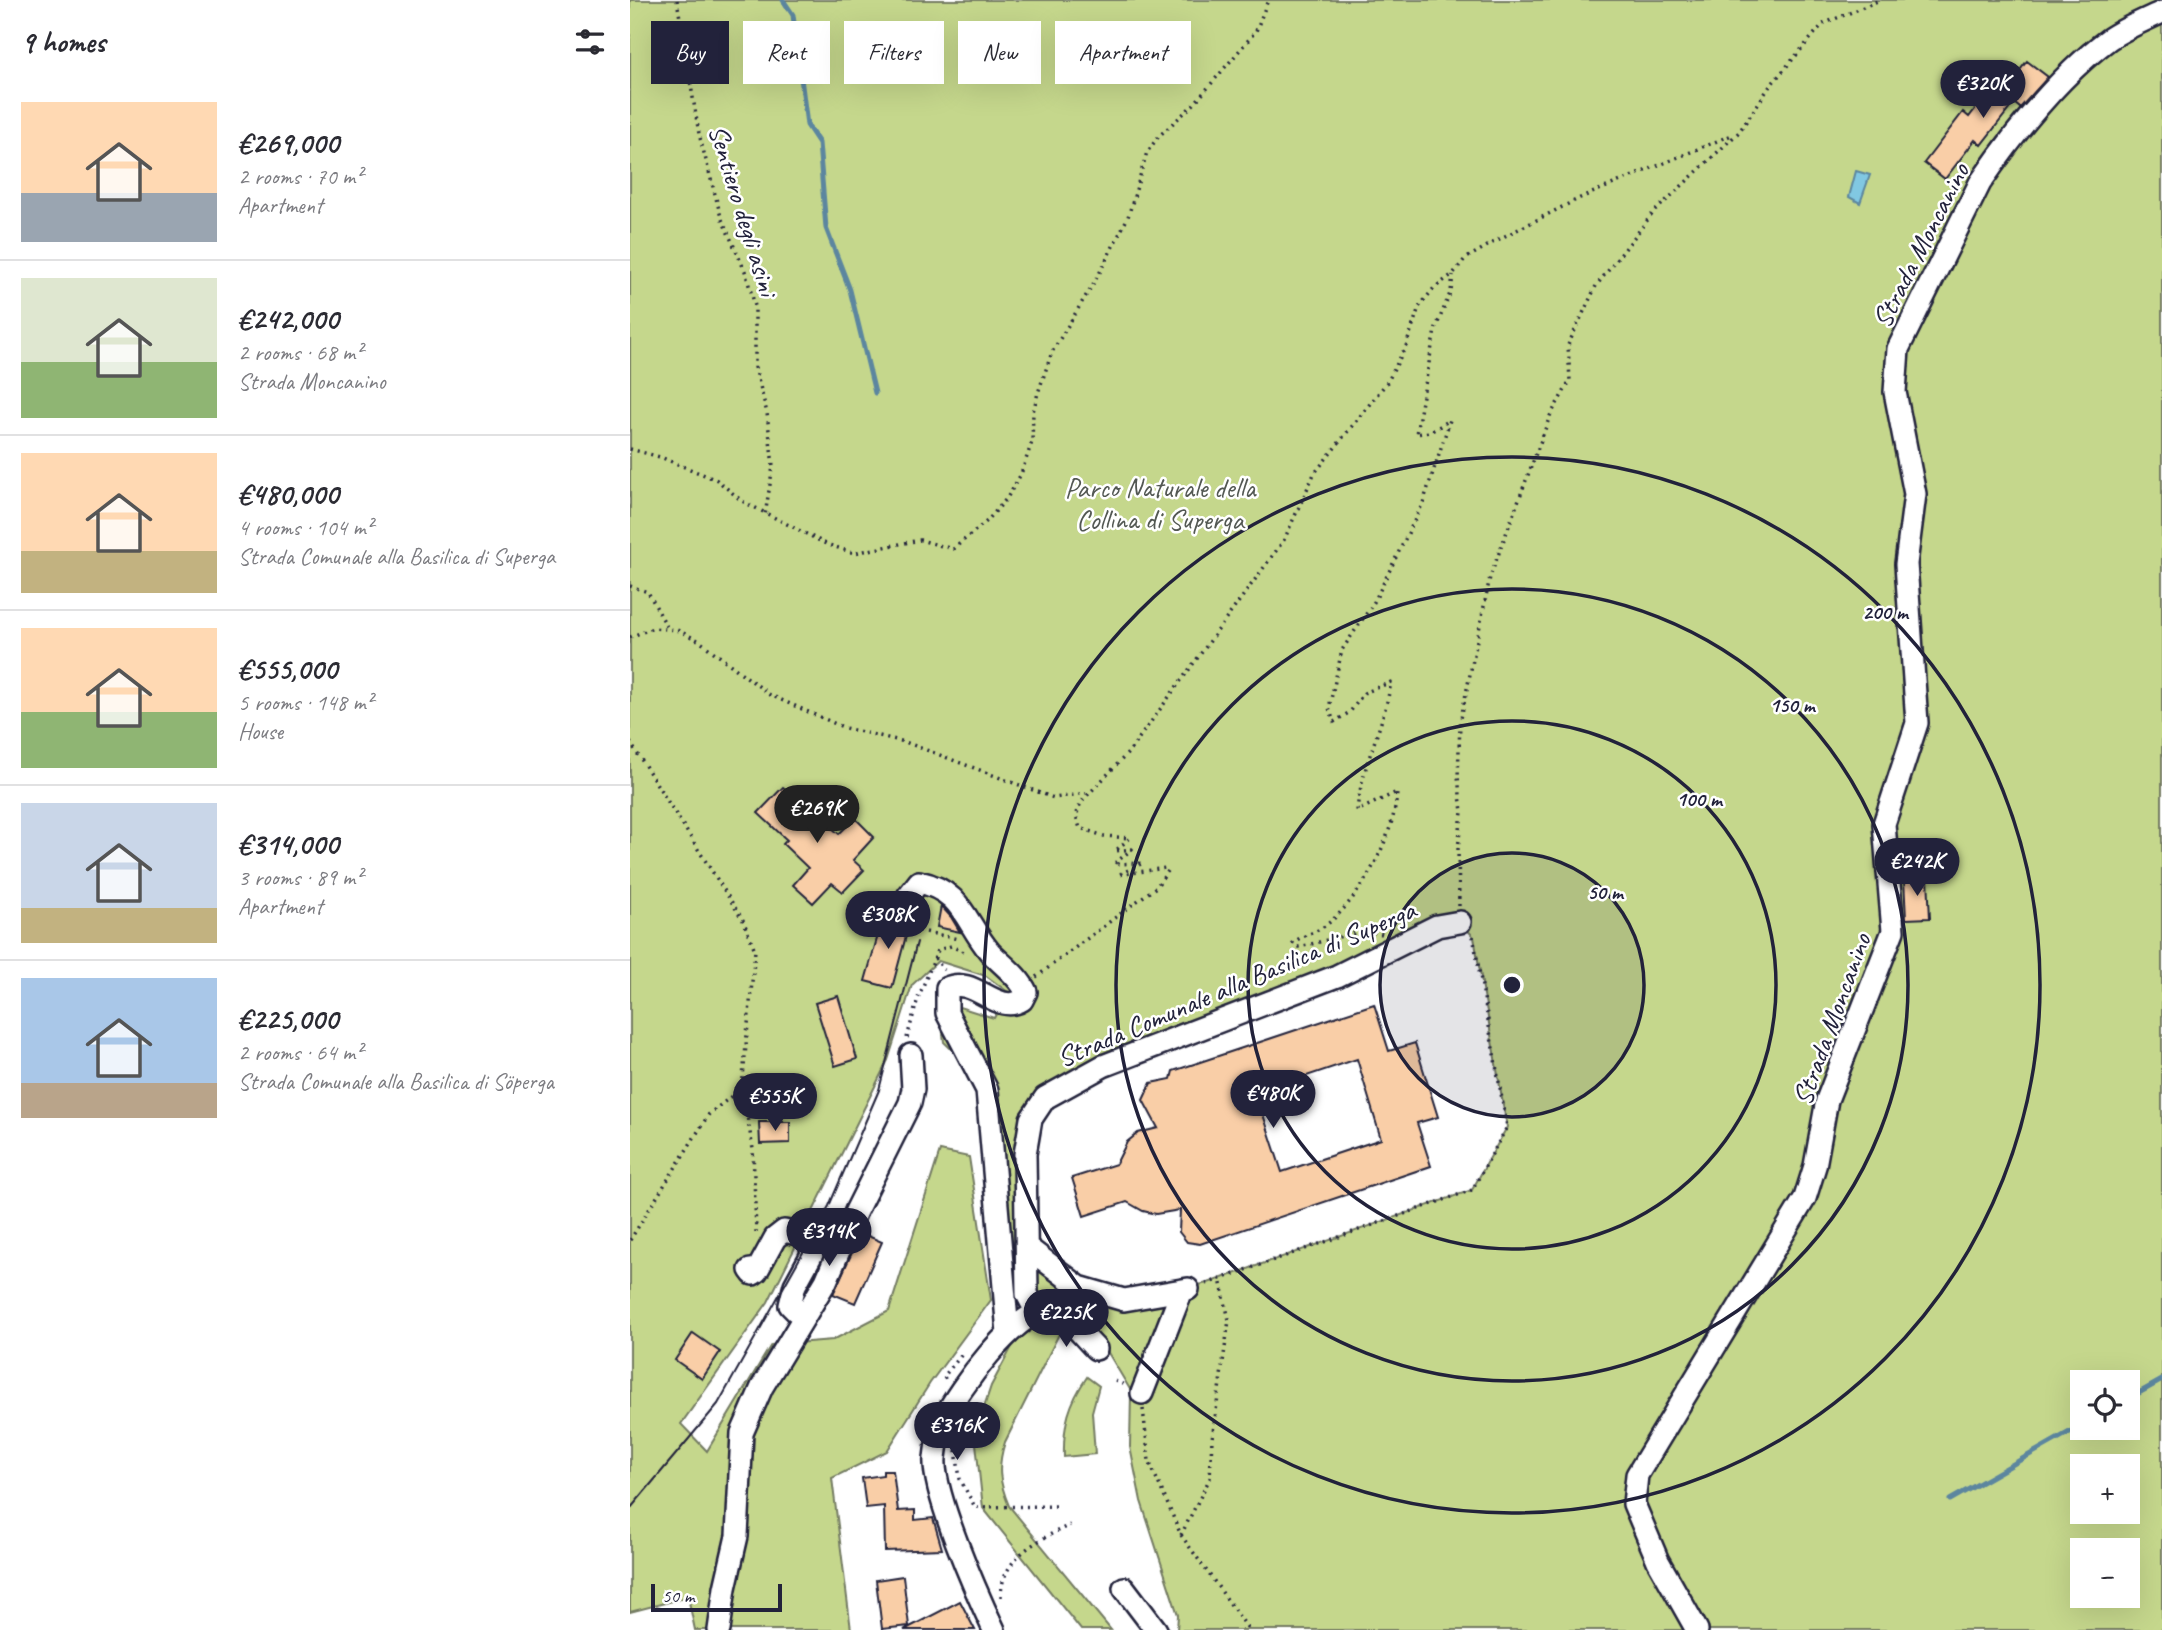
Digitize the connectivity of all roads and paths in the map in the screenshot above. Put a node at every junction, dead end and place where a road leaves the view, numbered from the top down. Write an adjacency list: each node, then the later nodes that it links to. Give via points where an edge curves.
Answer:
1 (677, 0): 8 (path, Sentiero degli asini, via 699,134 722,218 755,306 755,367 767,413 773,466)
2 (1268, 0): 8 (path, via 1256,31 1147,152 1128,217 1052,352 1035,402 1032,442 1021,474 987,521 953,549 920,540 855,553)
3 (1880, 0): 5 (path, via 1823,24 1770,86)
4 (2162, 12): 49 (street, Strada Moncanino, via 2111,37 2074,68 1997,159 1980,183 1898,349 1895,392 1915,494 1906,564 1917,723 1884,824 1893,931 1827,1100 1805,1198 1636,1475 1634,1504 1658,1561)
5 (1739, 132): 6 (path, via 1580,198 1465,259); 15 (path, via 1653,212 1596,286 1568,345 1570,381 1550,416 1490,578 1460,723)
6 (1453, 274): 13 (path, via 1419,307 1388,381 1314,474 1284,540 1128,753); 18 (path, via 1451,291 1434,330 1416,434 1450,420 1423,503 1374,602 1342,650 1329,708 1334,722 1350,712 1364,693 1391,682 1386,710 1359,785 1357,811 1397,792 1396,817 1358,893 1327,925 1293,943 1298,947 1331,942 1368,929)
7 (630, 449): 8 (path, via 717,480)
8 (765, 515)
9 (630, 586): 10 (path, via 648,592)
10 (667, 627): 11 (path); 13 (path, via 698,640 770,695 845,729 905,742 1054,798)
11 (630, 637)
12 (630, 742): 22 (path, via 743,920 755,950)
13 (1088, 792): 20 (path, via 1076,817 1080,828 1130,838 1115,851 1132,849 1114,864 1143,863 1118,875 1165,867 1168,871 1156,887)
14 (908, 896): 17 (street, via 919,883 934,885 962,906)
15 (1460, 922): 18 (street, Strada Comunale alla Basilica di Superga, via 1437,926); 29 (path, via 1474,937 1507,1127 1472,1190)
16 (926, 932): 17 (path)
17 (981, 941): 20 (street)
18 (1397, 946): 26 (street, Strada Comunale alla Basilica di Superga, via 1338,976 1103,1066 1045,1098 1031,1119 1025,1154)
19 (935, 958): 21 (path, via 908,1029)
20 (1024, 987): 35 (street, via 1026,997 1017,1004 964,984 947,988 945,997 947,1013 987,1090)
21 (911, 1055): 33 (street, via 910,1103)
22 (742, 1088): 24 (path, via 753,1149); 25 (path, via 709,1114)
23 (793, 1233): 28 (street, via 784,1231 775,1238 757,1271 753,1274)
24 (756, 1237)
25 (630, 1240)
26 (1027, 1247): 30 (street); 32 (street, Strada Comunale alla Basilica di Superga)
27 (811, 1248): 33 (street, via 790,1306 796,1311)
28 (750, 1270)
29 (1220, 1279): 31 (path); 42 (path, via 1228,1320 1210,1478)
30 (1079, 1287): 31 (street, via 1124,1300); 34 (street)
31 (1192, 1289): 38 (street)
32 (1032, 1305): 34 (street); 35 (street)
33 (808, 1310): 45 (street, via 762,1387 742,1433 737,1536)
34 (1065, 1319): 36 (street)
35 (1008, 1333): 46 (street, via 944,1419 935,1460 942,1498)
36 (1096, 1349)
37 (1115, 1381): 38 (path)
38 (1142, 1393): 42 (path, via 1149,1461)
39 (958, 1438): 40 (path, via 960,1479 975,1507)
40 (1060, 1506)
41 (1070, 1525): 44 (path, via 1038,1540 1005,1571)
42 (1181, 1535): 48 (path)
43 (1124, 1588): 47 (street)
44 (1001, 1609)
45 (719, 1630)
46 (995, 1630)
47 (1156, 1630)
48 (1249, 1630)
49 (1697, 1630)

